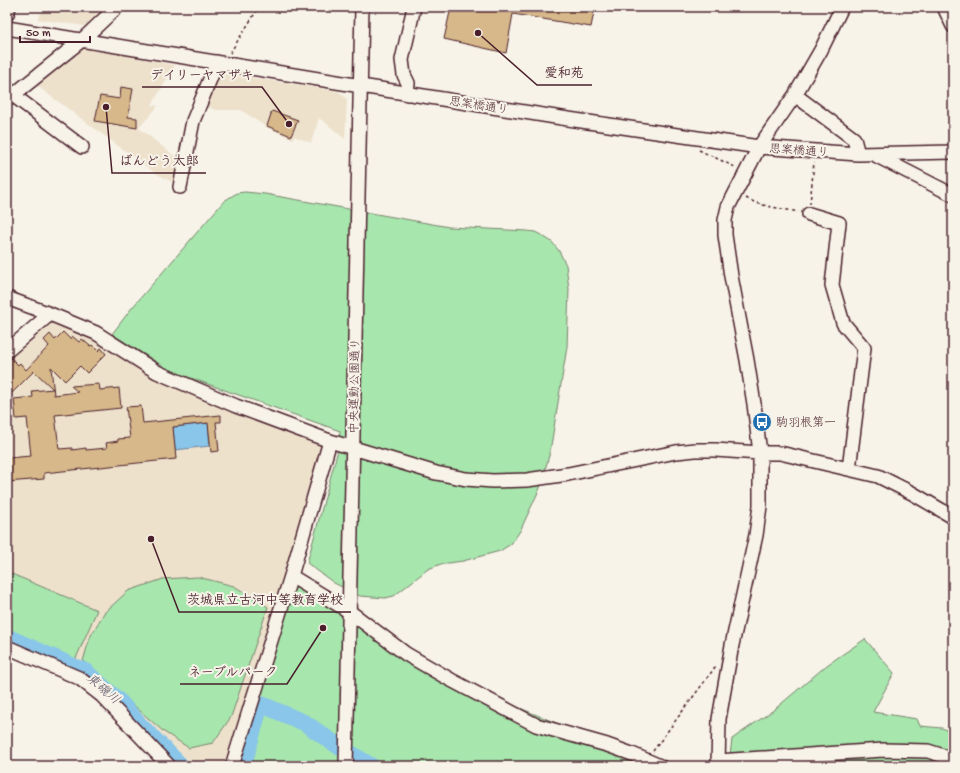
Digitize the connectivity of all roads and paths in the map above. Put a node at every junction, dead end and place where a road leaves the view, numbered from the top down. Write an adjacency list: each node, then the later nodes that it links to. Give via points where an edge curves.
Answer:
1 (9, 7): 8 (street)
2 (116, 7): 11 (street)
3 (259, 7): 12 (path)
4 (362, 7): 13 (street, 中央運動公園通り)
5 (414, 7): 14 (street, via 402,60 404,75 408,82)
6 (842, 7): 15 (street)
7 (944, 7): 9 (street)
8 (7, 14)
9 (953, 26)
10 (7, 28): 11 (street, 思案橋通り)
11 (82, 40): 12 (street, 思案橋通り); 16 (street)
12 (220, 63): 13 (street, 思案橋通り); 25 (street, via 192,121)
13 (361, 86): 14 (street, 思案橋通り); 33 (street, 中央運動公園通り)
14 (407, 94): 17 (street, 思案橋通り)
15 (795, 95): 19 (street); 22 (street, via 854,139)
16 (10, 97): 18 (street)
17 (688, 137): 19 (street, 思案橋通り); 24 (path, via 694,148)
18 (82, 147)
19 (759, 147): 20 (street, 思案橋通り); 24 (street)
20 (815, 152): 22 (street, 思案橋通り); 28 (path)
21 (953, 152): 23 (street, 思案橋通り)
22 (858, 154): 23 (street, 思案橋通り)
23 (871, 154): 27 (street)
24 (746, 172): 26 (street)
25 (180, 187)
26 (735, 193): 28 (path, via 751,201); 34 (street, via 728,207 725,235)
27 (953, 195)
28 (809, 214): 35 (street, via 839,223 832,285 843,323 864,348)
29 (7, 298): 30 (street)
30 (50, 314): 31 (street); 32 (street, via 96,333 157,372 236,406)
31 (7, 351)
32 (330, 441): 33 (street); 37 (street)
33 (353, 448): 34 (street, via 436,473 493,482 568,474 676,452 715,450); 38 (street, 中央運動公園通り)
34 (760, 453): 35 (street, via 780,453); 43 (street, via 760,506 720,712)
35 (849, 469): 36 (street, via 878,476)
36 (953, 517)
37 (291, 576): 38 (street); 46 (street)
38 (350, 612): 42 (street, via 406,654 536,725 606,745); 47 (street, 中央運動公園通り)
39 (7, 647): 45 (street, via 79,678 102,696)
40 (717, 664): 42 (path)
41 (953, 759): 43 (street, via 928,751 882,750)
42 (646, 760): 48 (street)
43 (718, 763)
44 (844, 765): 49 (path)
45 (169, 766)
46 (232, 766)
47 (346, 766)
48 (660, 766)
49 (841, 766)

